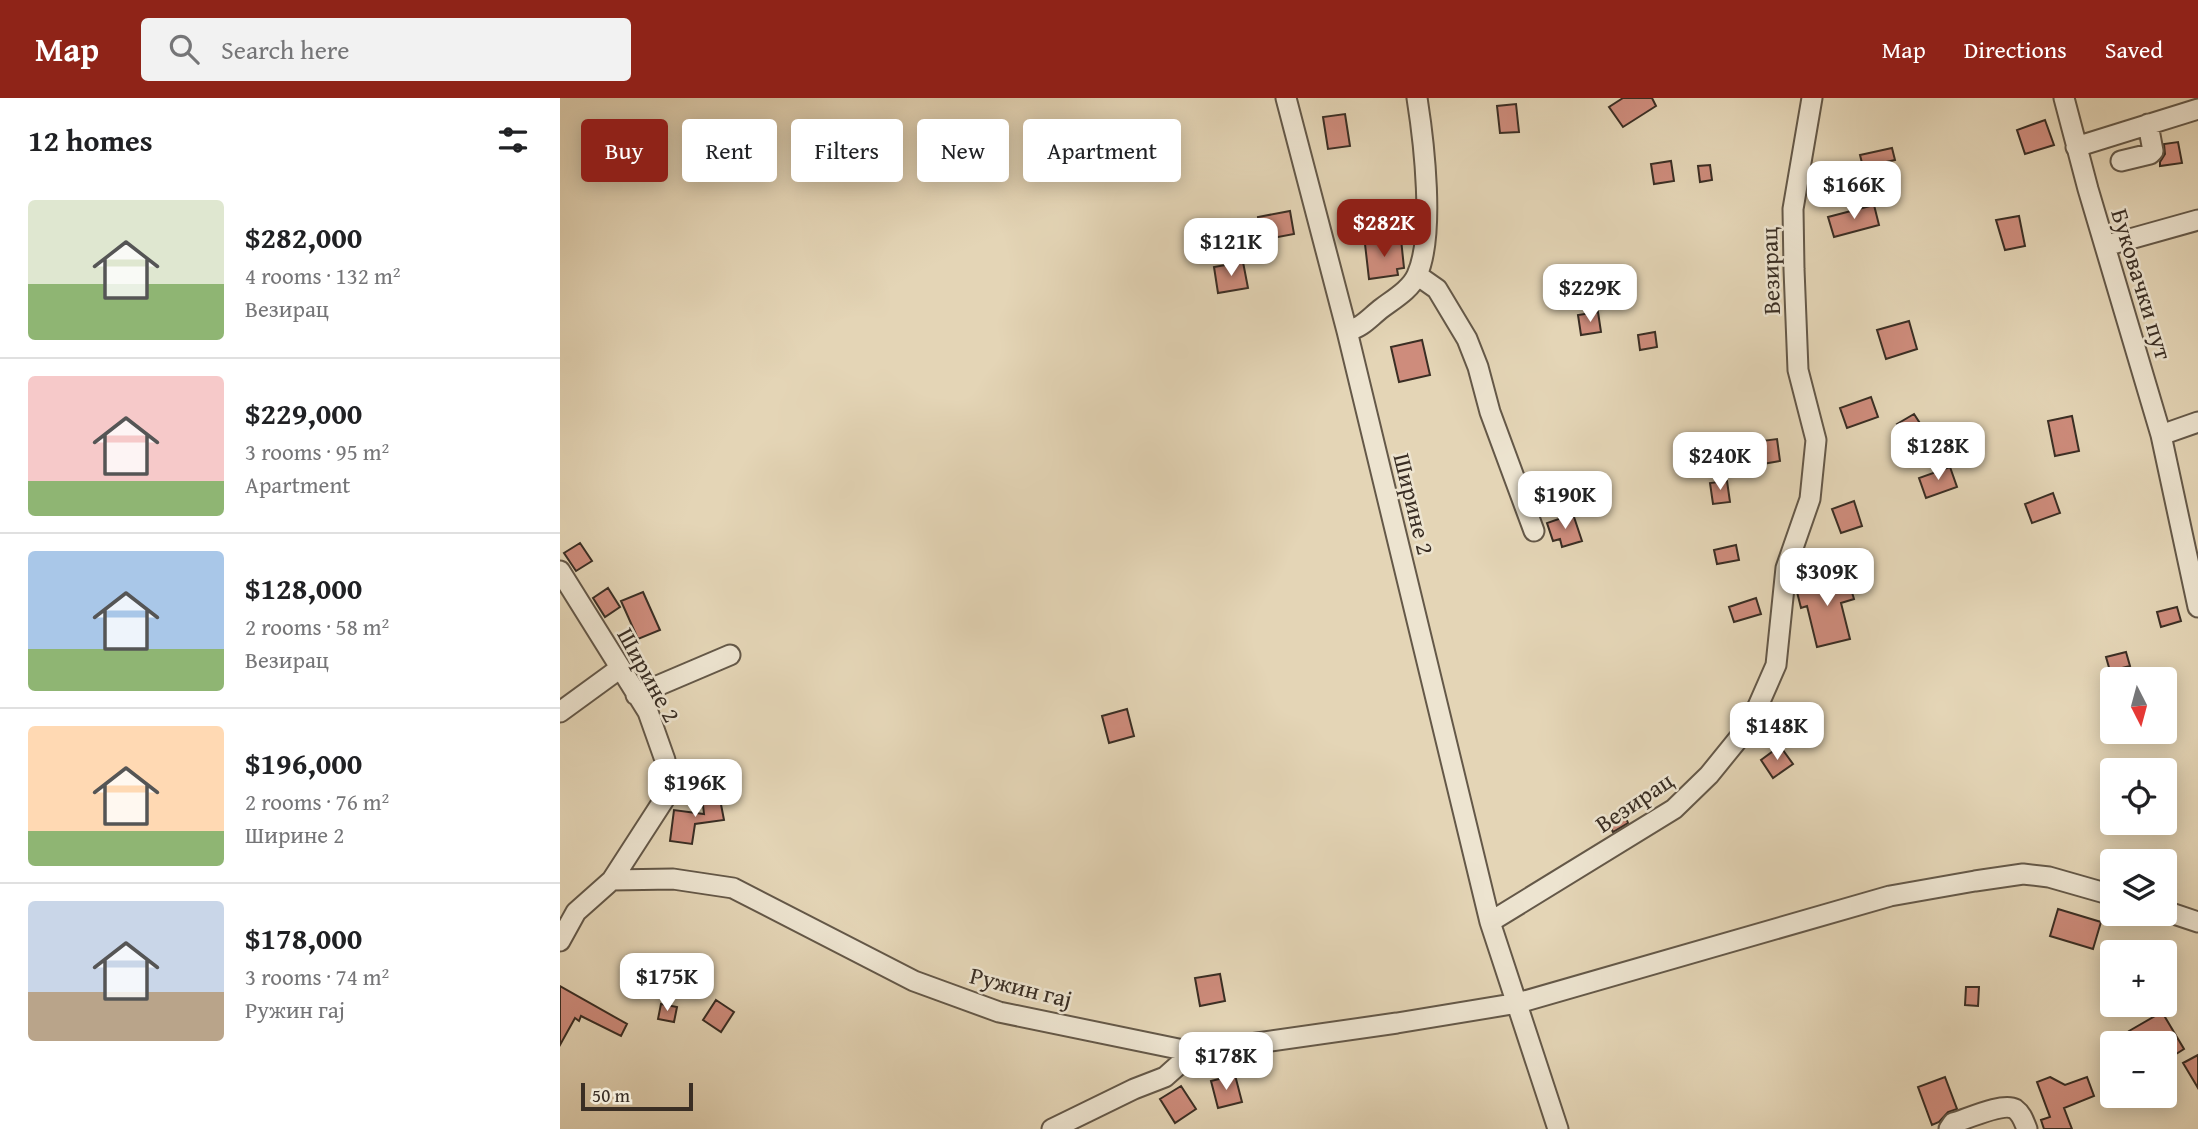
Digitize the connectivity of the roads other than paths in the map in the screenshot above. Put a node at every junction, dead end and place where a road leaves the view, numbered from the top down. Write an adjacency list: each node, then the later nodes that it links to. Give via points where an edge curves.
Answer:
1 (1286, 98): 12 (street, Ширине 2)
2 (1417, 98): 11 (street, via 1424,141 1427,234)
3 (1812, 98): 25 (street, Везирац, via 1793,209 1793,245 1798,370 1816,440 1810,499 1786,568 1776,665 1739,738 1674,809)
4 (2064, 98): 7 (street, Буковачки пут)
5 (2198, 109): 6 (street)
6 (2148, 124): 7 (street); 8 (street, via 2153,151)
7 (2076, 147): 10 (street, Буковачки пут)
8 (2121, 161)
9 (2198, 220): 10 (street)
10 (2105, 246): 14 (street, Буковачки пут)
11 (1417, 275): 12 (street, via 1407,289 1358,329); 15 (street, via 1437,289 1467,339)
12 (1347, 331): 25 (street, Ширине 2)
13 (2198, 422): 14 (street)
14 (2161, 435): 17 (street, Буковачки пут)
15 (1534, 531)
16 (560, 571): 19 (street, Ширине 2)
17 (2198, 607)
18 (730, 655): 20 (street)
19 (619, 669): 20 (street, Ширине 2); 21 (street)
20 (636, 695): 22 (street, Ширине 2, via 648,712 665,760 665,798)
21 (560, 712)
22 (612, 880): 27 (street, via 576,912); 29 (street, Ружин гај, via 673,879 733,888 926,986 999,1012)
23 (2100, 892): 28 (street, Ружин гај, via 2023,874 1890,896)
24 (2177, 915): 26 (street)
25 (1490, 922): 28 (street)
26 (2198, 922)
27 (560, 941)
28 (1518, 1003): 29 (street, Ружин гај); 31 (street)
29 (1193, 1052): 30 (street, via 1165,1077)
30 (1052, 1129)
31 (1558, 1129)
32 (1949, 1129): 33 (street, via 1953,1123 2013,1107)
33 (2027, 1129)

